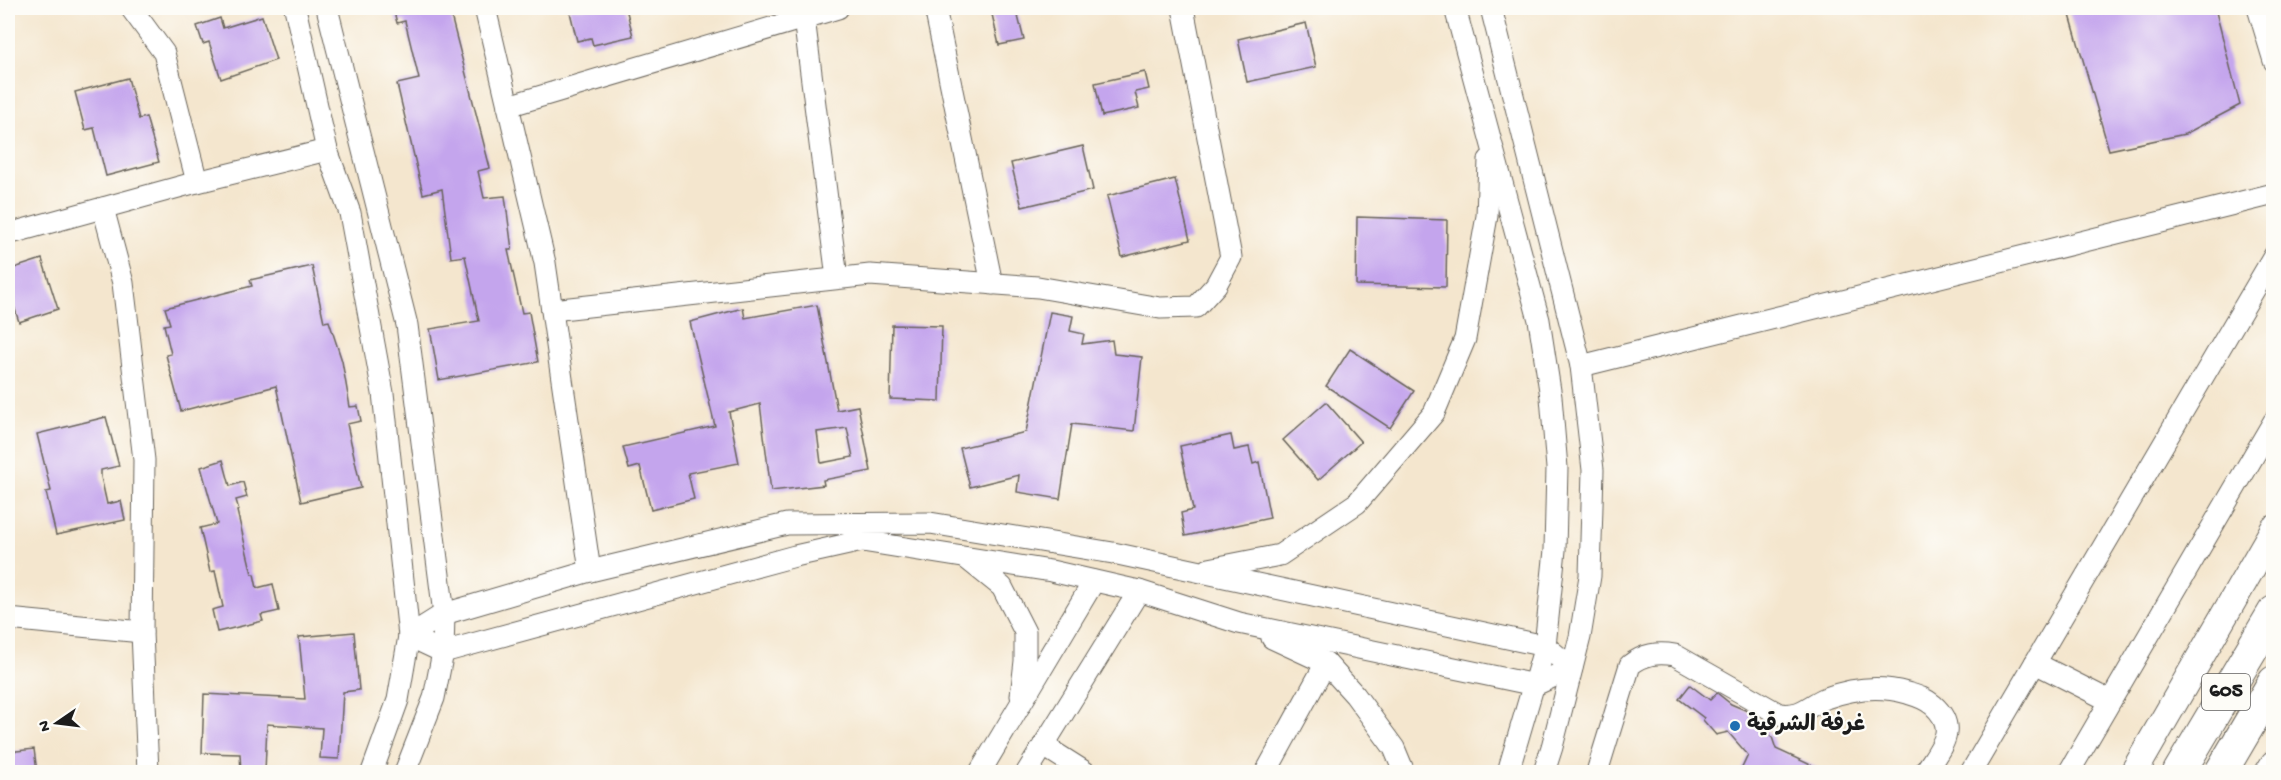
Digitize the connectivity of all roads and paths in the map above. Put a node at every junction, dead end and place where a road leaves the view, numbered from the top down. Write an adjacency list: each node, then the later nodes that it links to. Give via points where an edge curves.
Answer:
1 (131, 8): 16 (street, via 164,53)
2 (295, 8): 15 (street)
3 (327, 8): 33 (street, via 407,325)
4 (484, 8): 13 (street)
5 (838, 8): 11 (street)
6 (935, 8): 22 (street)
7 (1183, 8): 22 (street, via 1231,257 1216,285 1196,307 1160,308 1038,287)
8 (1455, 8): 14 (street)
9 (1491, 8): 24 (street)
10 (2258, 8): 12 (street)
11 (804, 18): 13 (street); 21 (street)
12 (2274, 61)
13 (508, 106): 23 (street, via 545,263)
14 (1490, 139): 29 (street, via 1487,216 1465,339 1434,413 1357,502 1280,555); 38 (street, via 1539,320 1551,397 1557,468 1556,538)
15 (327, 150): 16 (street); 37 (street, via 350,213 382,393)
16 (197, 182): 18 (street)
17 (2274, 194): 24 (street)
18 (103, 208): 19 (street); 36 (street, via 123,283 143,450)
19 (8, 234)
20 (2274, 256): 41 (street)
21 (837, 278): 22 (street, via 870,275); 23 (street)
22 (992, 284)
23 (552, 310): 28 (street)
24 (1581, 366): 42 (street, via 1593,471 1590,576)
25 (2274, 421): 45 (street)
26 (2274, 529): 63 (main road)
27 (966, 558): 30 (street); 39 (street, via 862,542 795,556); 46 (street, via 1002,588 1024,632)
28 (590, 571): 29 (street, via 787,524 930,523); 33 (street)
29 (1199, 571): 38 (street)
30 (1094, 581): 31 (street); 46 (street)
31 (1139, 591): 35 (street); 47 (street)
32 (2273, 613): 64 (highway, 605)
33 (444, 614): 37 (street); 39 (street)
34 (8, 619): 36 (street)
35 (1239, 623): 40 (street); 44 (street)
36 (142, 632): 49 (street)
37 (409, 636): 39 (street); 50 (street, via 399,700)
38 (1545, 646): 42 (street); 44 (street)
39 (442, 652): 51 (street, via 434,698)
40 (1326, 663): 55 (street); 56 (street, via 1394,748)
41 (2035, 663): 45 (street); 61 (street)
42 (1572, 668): 44 (street); 58 (street)
43 (2274, 682): 65 (highway, 605)
44 (1535, 685): 57 (street)
45 (2110, 701): 62 (street)
46 (1020, 705): 52 (street)
47 (1044, 746): 53 (street); 54 (street)
48 (2274, 765): 66 (main road)
49 (148, 772)
50 (372, 772)
51 (405, 772)
52 (980, 772)
53 (1027, 772)
54 (1085, 772)
55 (1266, 772)
56 (1404, 772)
57 (1508, 772)
58 (1544, 772)
59 (1597, 772): 60 (street, via 1630,665 1640,657 1660,653 1675,655 1779,714 1792,716 1824,699 1856,689 1888,688 1927,699 1947,725 1946,740)
60 (1925, 772)
61 (1971, 772)
62 (2068, 772)
63 (2134, 772)
64 (2178, 772)
65 (2221, 772)
66 (2269, 772)

